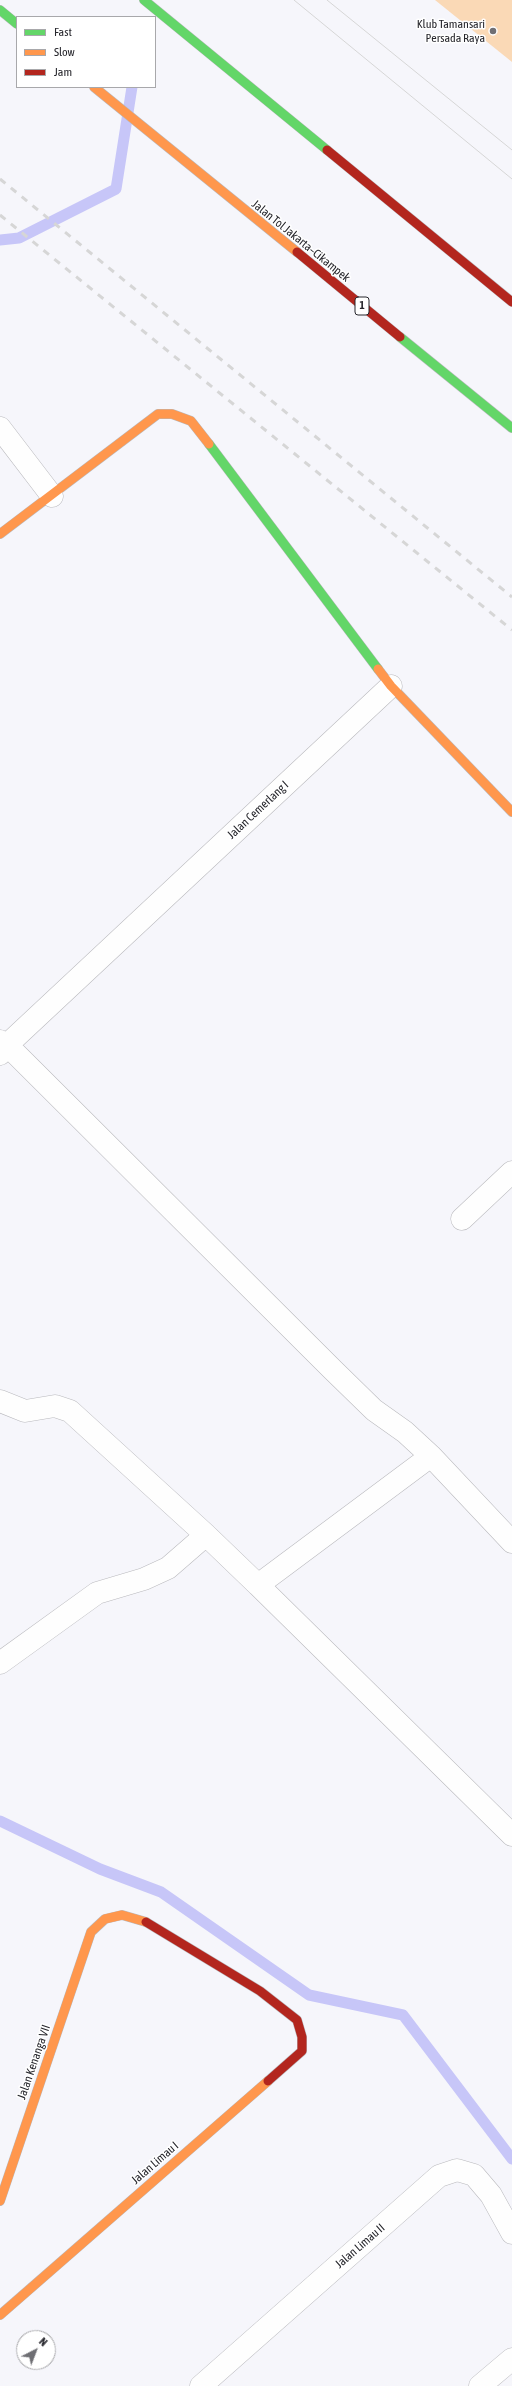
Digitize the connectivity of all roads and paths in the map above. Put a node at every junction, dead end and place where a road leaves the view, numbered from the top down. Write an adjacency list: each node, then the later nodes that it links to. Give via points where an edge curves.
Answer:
1 (144, 0): 5 (main road)
2 (0, 10): 3 (main road)
3 (16, 23)
4 (95, 88): 7 (main road, Jalan Tol Jakarta–Cikampek / 1)
5 (512, 302)
6 (0, 428): 8 (street)
7 (512, 428)
8 (52, 496): 9 (main road); 10 (main road, via 158,414 172,414 191,421)
9 (0, 534)
10 (391, 686): 11 (main road); 12 (street, Jalan Cemerlang I)
11 (512, 812)
12 (2, 1047): 16 (street, via 374,1410 405,1432)
13 (512, 1172): 14 (street)
14 (462, 1219)
15 (0, 1401): 17 (street, via 26,1411 55,1406 70,1411)
16 (430, 1456): 18 (street); 19 (street)
17 (206, 1534): 19 (street); 20 (street, via 168,1568 144,1579 97,1593)
18 (512, 1542)
19 (258, 1585): 21 (street)
20 (0, 1663)
21 (511, 1832)
22 (90, 1932): 23 (main road, Jalan Kenanga VII); 25 (main road, Jalan Limau I, via 105,1919 122,1915 144,1921 260,1991 296,2020 302,2037 302,2051)
23 (0, 2201)
24 (512, 2233): 27 (street, Jalan Limau II, via 491,2194 474,2175 457,2170 439,2176)
25 (0, 2315)
26 (512, 2359): 28 (street)
27 (201, 2386)
28 (480, 2386)

